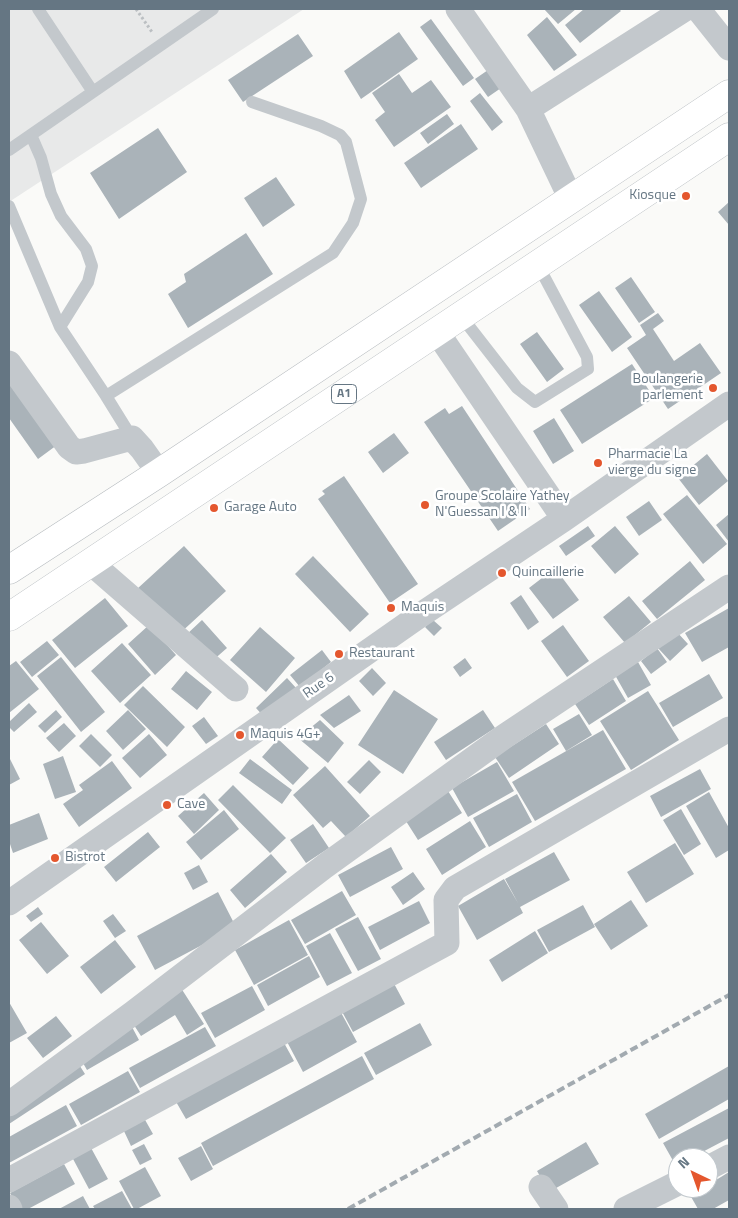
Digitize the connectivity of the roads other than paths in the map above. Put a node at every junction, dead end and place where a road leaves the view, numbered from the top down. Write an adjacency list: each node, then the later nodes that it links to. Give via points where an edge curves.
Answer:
1 (38, 9): 7 (lane)
2 (213, 9): 7 (lane)
3 (458, 9): 10 (street)
4 (685, 9): 10 (street)
5 (698, 9): 6 (street)
6 (729, 48)
7 (93, 92): 11 (lane)
8 (729, 94): 14 (main road)
9 (252, 102): 21 (lane, via 321,126 340,135 346,142 362,199 353,223 333,253)
10 (528, 109): 14 (street)
11 (31, 136): 13 (lane); 18 (lane, via 61,216 86,249 92,266 88,282)
12 (729, 138): 16 (main road, A1)
13 (9, 150)
14 (571, 199): 24 (main road)
15 (9, 206): 18 (lane)
16 (538, 265): 17 (main road, A1); 17 (lane, via 587,357 588,368 535,402 518,388)
17 (461, 316): 19 (main road, A1)
18 (60, 327): 21 (lane)
19 (436, 332): 25 (street); 26 (main road, A1)
20 (11, 371): 23 (street, via 76,452)
21 (106, 396): 23 (lane)
22 (729, 404): 25 (street, Rue 6)
23 (132, 438): 24 (street)
24 (159, 474): 27 (main road)
25 (564, 518): 32 (street, Rue 6)
26 (91, 563): 29 (main road, A1); 30 (street)
27 (9, 570)
28 (729, 587): 33 (street, via 505,736 325,866)
29 (9, 617)
30 (236, 689)
31 (729, 729): 34 (street, via 455,888 446,900 447,943)
32 (9, 903)
33 (9, 1104)
34 (9, 1180)
35 (541, 1187): 37 (street)
36 (668, 1188): 38 (street)
37 (556, 1209)
38 (626, 1209)

